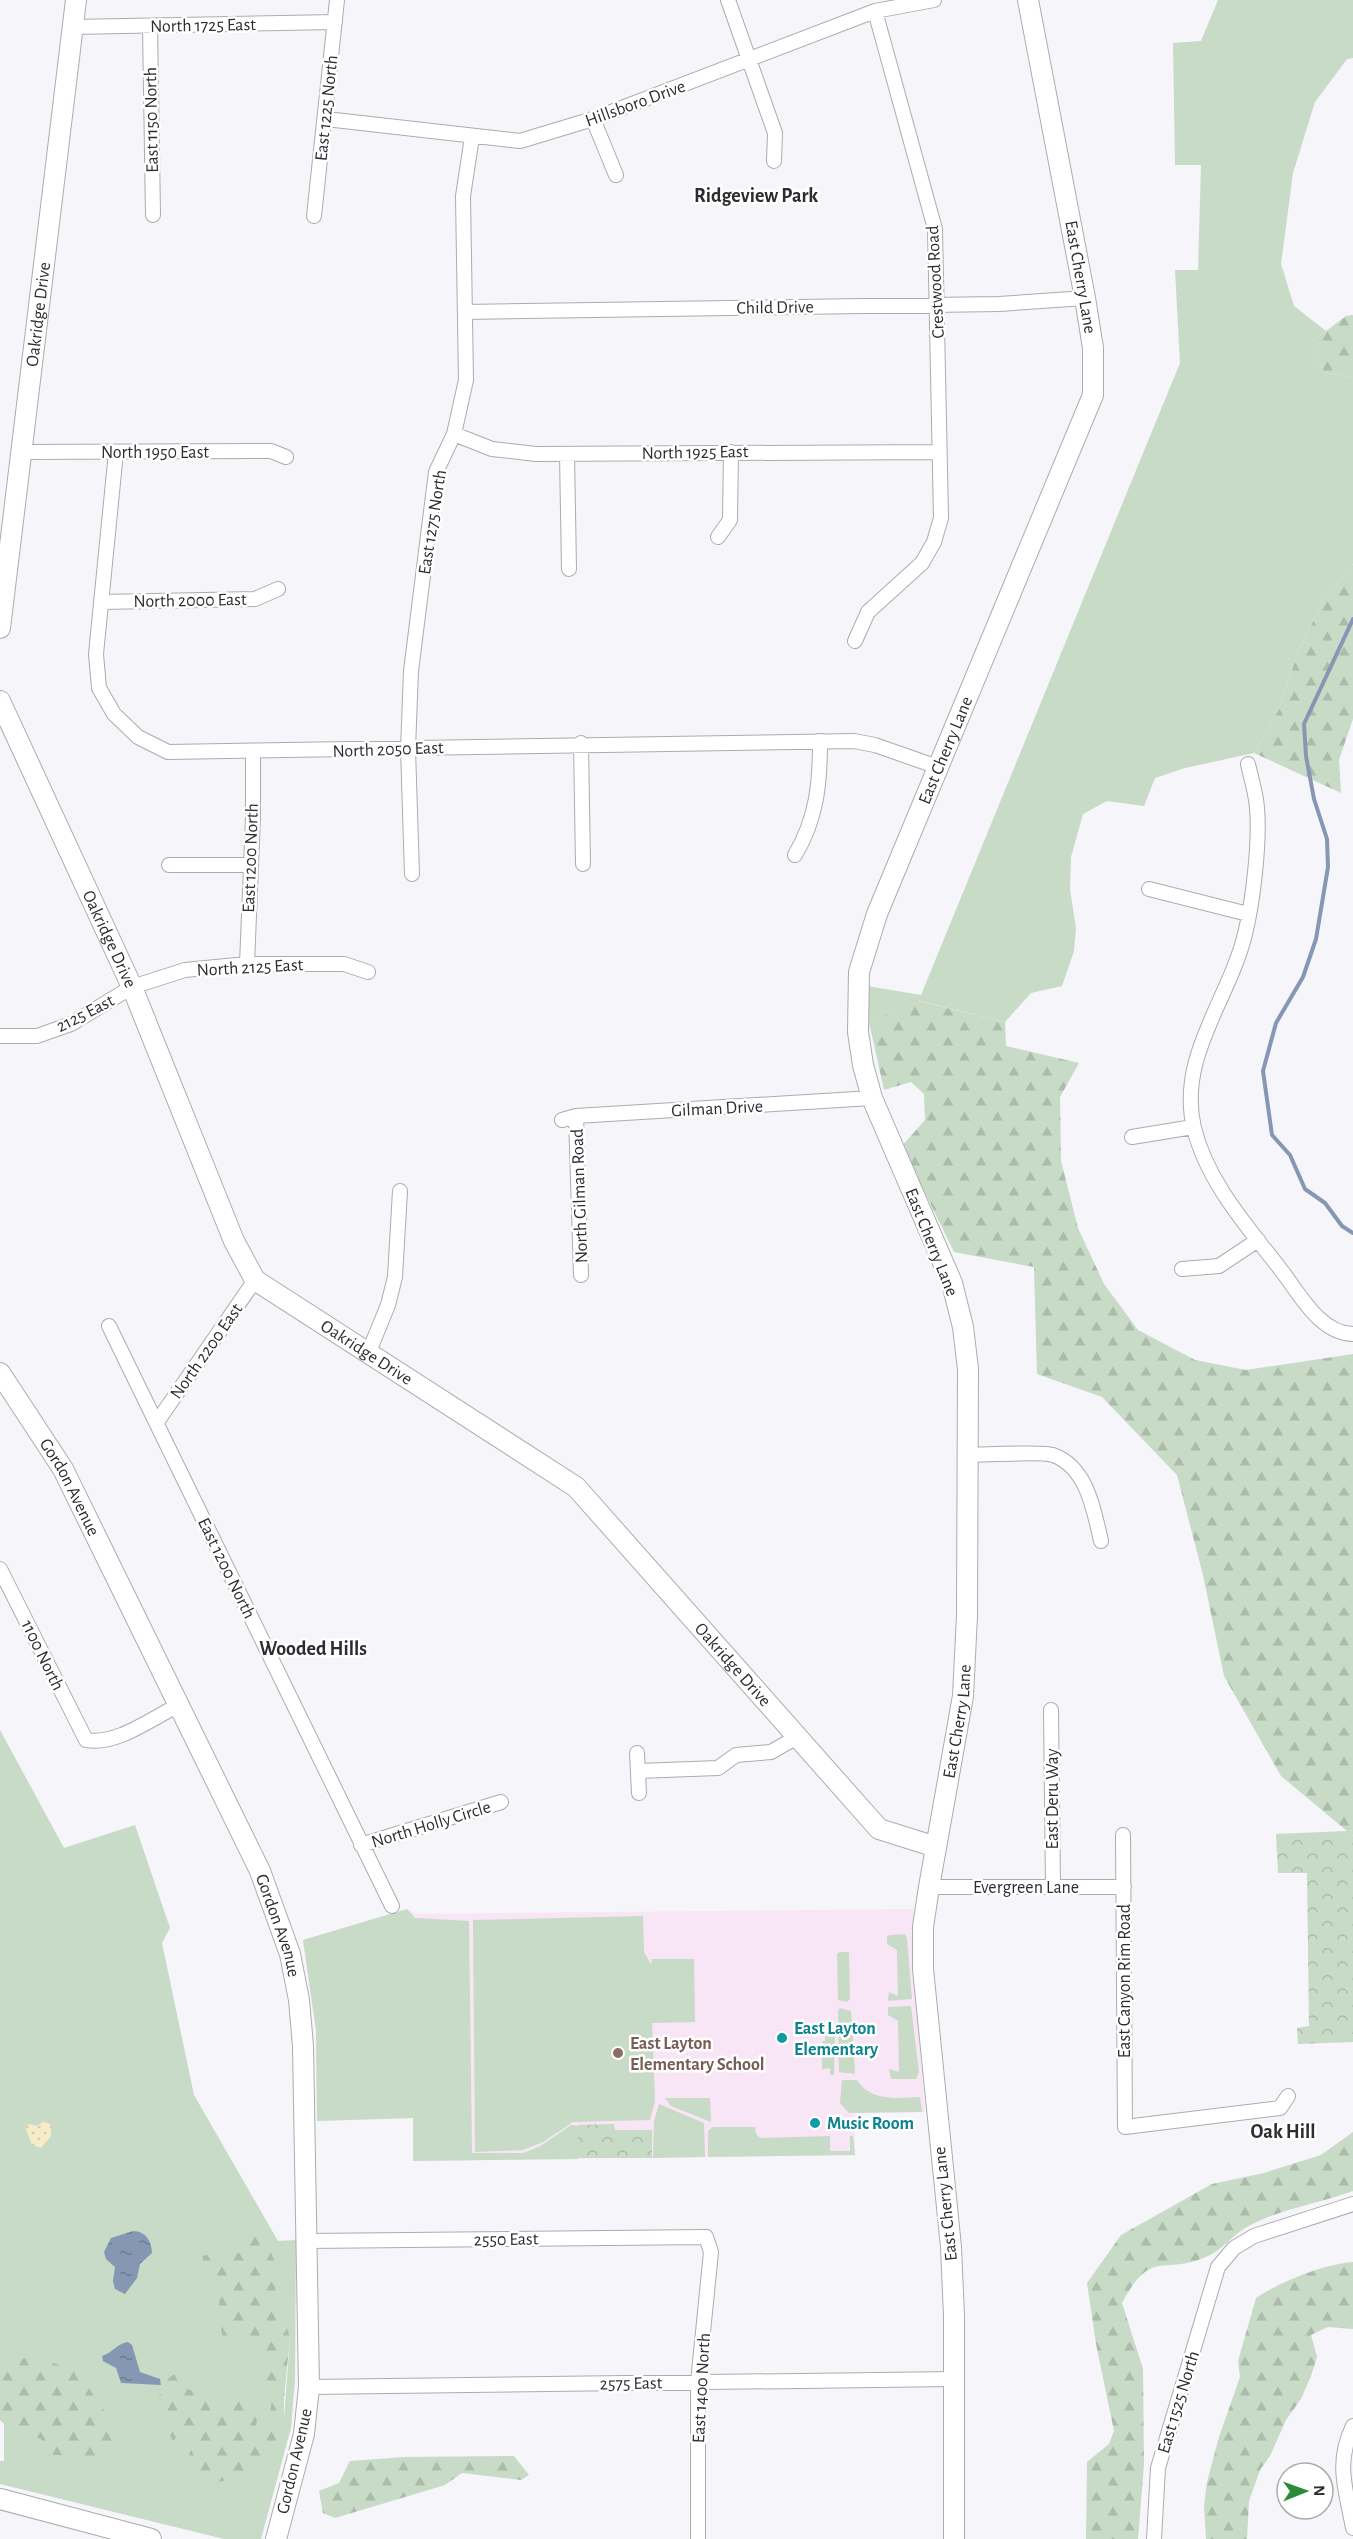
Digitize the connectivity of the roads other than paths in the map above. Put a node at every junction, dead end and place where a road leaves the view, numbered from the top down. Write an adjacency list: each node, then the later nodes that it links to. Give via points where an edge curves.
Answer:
1 (76, 0): 9 (street, Oakridge Drive)
2 (337, 0): 7 (street, East 1225 North)
3 (728, 0): 10 (street)
4 (934, 0): 6 (street, Hillsboro Drive)
5 (1028, 0): 18 (street, East Cherry Lane)
6 (875, 11): 10 (street, Hillsboro Drive); 19 (street, Crestwood Road, via 935,229)
7 (335, 22): 8 (street, North 1725 East); 11 (street, East 1225 North)
8 (150, 26): 9 (street, North 1725 East); 16 (street, East 1150 North)
9 (72, 27): 22 (street, Oakridge Drive)
10 (748, 61): 12 (street, Hillsboro Drive); 14 (street, via 775,133)
11 (326, 119): 13 (street, Hillsboro Drive); 17 (street, East 1225 North)
12 (593, 119): 13 (street, Hillsboro Drive, via 520,141); 15 (street)
13 (472, 137): 20 (street, East 1275 North, via 463,196)
14 (774, 161)
15 (616, 175)
16 (153, 215)
17 (314, 216)
18 (1086, 298): 19 (street, Child Drive); 40 (street, East Cherry Lane, via 1093,348 1093,395)
19 (937, 305): 20 (street, Child Drive); 25 (street, Crestwood Road)
20 (465, 312): 21 (street, East 1275 North, via 466,381)
21 (454, 434): 26 (street, North 1925 East, via 492,449); 37 (street, East 1275 North, via 436,472 411,670)
22 (22, 452): 23 (street, North 1950 East); 32 (street, Oakridge Drive)
23 (116, 452): 27 (street, North 1950 East, via 271,451); 31 (street, North 2050 East)
24 (730, 452): 25 (street, North 1925 East); 26 (street, North 1925 East); 28 (street, via 730,520)
25 (939, 452): 33 (street, Crestwood Road, via 941,518 934,542 922,563 868,612)
26 (567, 454): 29 (street)
27 (286, 457)
28 (718, 537)
29 (569, 569)
30 (278, 589): 31 (street, North 2000 East, via 255,599)
31 (101, 602): 38 (street, North 2050 East, via 96,654 99,688 114,714 138,737 168,752)
32 (0, 628)
33 (855, 641)
34 (0, 706): 50 (street, Oakridge Drive)
35 (820, 741): 36 (street, North 2050 East); 40 (street, North 2050 East, via 875,745); 41 (street, via 816,807 809,832)
36 (581, 743): 37 (street, North 2050 East); 42 (street)
37 (408, 749): 38 (street, North 2050 East); 45 (street, East 1275 North)
38 (253, 753): 44 (street, East 1200 North)
39 (1248, 764): 47 (street, via 1257,809)
40 (938, 767): 52 (street, East Cherry Lane, via 878,914 859,972 858,1032)
41 (795, 855)
42 (583, 864)
43 (169, 865): 44 (street)
44 (249, 865): 48 (street, East 1200 North)
45 (412, 874)
46 (1149, 889): 47 (street)
47 (1248, 914): 55 (street, via 1245,936 1194,1061 1190,1092)
48 (247, 964): 49 (street, North 2125 East, via 344,964); 50 (street, North 2125 East, via 185,970)
49 (368, 972)
50 (132, 987): 51 (street, 2125 East, via 70,1024 37,1036); 61 (street, Oakridge Drive, via 234,1241)
51 (0, 1036)
52 (872, 1098): 53 (street, Gilman Drive); 67 (street, East Cherry Lane, via 954,1293 968,1369)
53 (576, 1116): 54 (street, Gilman Drive); 60 (street, North Gilman Road)
54 (562, 1120)
55 (1193, 1127): 56 (street); 58 (street, via 1209,1171)
56 (1132, 1137)
57 (400, 1191): 64 (street, via 395,1277)
58 (1258, 1240): 59 (street, via 1219,1266); 63 (street, via 1321,1321)
59 (1182, 1269)
60 (582, 1275)
61 (255, 1280): 64 (street, Oakridge Drive); 66 (street, North 2200 East)
62 (109, 1326): 66 (street, East 1200 North)
63 (1351, 1334)
64 (368, 1354): 72 (street, Oakridge Drive, via 576,1487)
65 (0, 1372): 70 (street, Gordon Avenue, via 63,1469)
66 (157, 1422): 78 (street, East 1200 North)
67 (968, 1455): 68 (street, via 1052,1454 1075,1469 1091,1499); 79 (street, East Cherry Lane, via 963,1696)
68 (1101, 1541)
69 (0, 1569): 70 (street, 1100 North, via 86,1740 98,1743 110,1739)
70 (179, 1706): 87 (street, Gordon Avenue, via 260,1871 290,1954 303,2046)
71 (1051, 1710): 81 (street, East Deru Way)
72 (797, 1737): 74 (street, via 771,1752 736,1755 718,1768); 79 (street, Oakridge Drive, via 879,1829)
73 (637, 1753): 74 (street)
74 (638, 1771): 75 (street)
75 (639, 1793)
76 (501, 1802): 78 (street, North Holly Circle)
77 (1123, 1835): 82 (street, East Canyon Rim Road)
78 (361, 1845): 83 (street, East 1200 North)
79 (936, 1847): 80 (street, East Cherry Lane)
80 (929, 1887): 81 (street, Evergreen Lane); 88 (street, East Cherry Lane, via 923,1926 923,1969 951,2247)
81 (1053, 1887): 82 (street, Evergreen Lane)
82 (1124, 1887): 84 (street, East Canyon Rim Road, via 1125,2127 1280,2108)
83 (392, 1906)
84 (1288, 2096)
85 (1353, 2204): 98 (street, East 1525 North, via 1254,2236 1234,2248 1218,2267 1158,2468)
86 (706, 2237): 87 (street, 2550 East); 89 (street, East 1400 North, via 711,2252)
87 (306, 2241): 90 (street, Gordon Avenue)
88 (954, 2379): 89 (street, 2575 East); 97 (street, East Cherry Lane)
89 (698, 2382): 90 (street, 2575 East); 96 (street, East 1400 North)
90 (309, 2387): 95 (street, Gordon Avenue, via 304,2434)
91 (1353, 2426): 93 (street, via 1345,2443 1341,2469)
92 (0, 2499): 94 (street)
93 (1353, 2528)
94 (151, 2539)
95 (276, 2539)
96 (698, 2539)
97 (954, 2539)
98 (1154, 2539)

